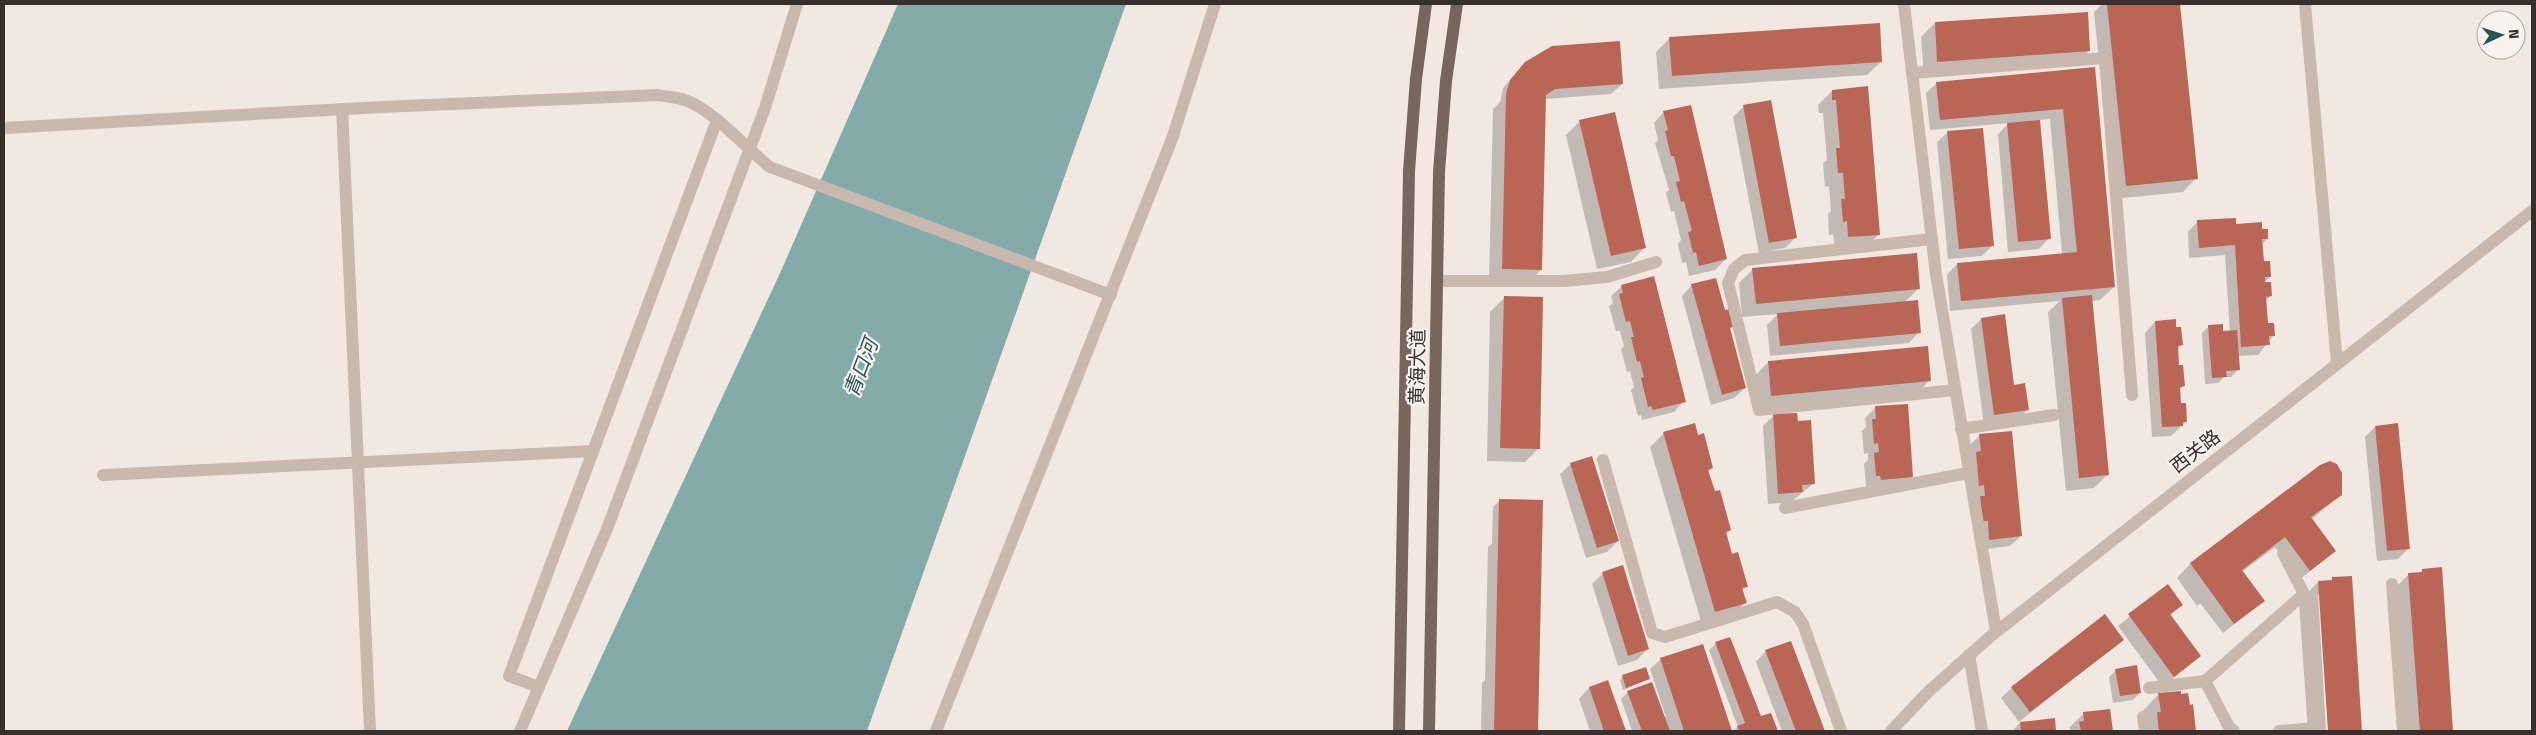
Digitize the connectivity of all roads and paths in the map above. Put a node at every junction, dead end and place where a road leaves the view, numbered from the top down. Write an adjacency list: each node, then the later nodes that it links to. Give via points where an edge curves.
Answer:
1 (797, 4): 11 (street)
2 (1215, 4): 16 (street, via 1172,139)
3 (1426, 4): 41 (main road, 黄海大道, via 1409,171)
4 (1457, 4): 15 (main road, 黄海大道, via 1446,82 1441,154)
5 (1904, 4): 7 (street)
6 (2305, 4): 17 (street)
7 (1912, 73): 13 (street); 19 (street, via 2105,58)
8 (342, 109): 9 (street, via 658,96 689,102); 10 (street); 24 (street)
9 (717, 120): 11 (street); 22 (street)
10 (4, 128)
11 (749, 151): 16 (street, via 770,167); 34 (street, via 607,529)
12 (2532, 211): 17 (street, 西关路)
13 (1932, 239): 18 (street); 18 (street, via 1745,260 1734,269 1728,283 1759,410)
14 (1656, 262): 15 (street, via 1607,277 1564,281)
15 (1438, 281): 42 (main road, 黄海大道)
16 (1111, 295): 40 (street)
17 (2337, 364): 31 (street, 西关路)
18 (1955, 390): 21 (street)
19 (2132, 395)
20 (2054, 415): 21 (street)
21 (1961, 429): 26 (street)
22 (593, 450): 24 (street); 34 (street, via 509,676)
23 (1603, 460): 43 (street, via 1652,633 1665,637 1777,602 1795,612 1803,624)
24 (358, 462): 25 (street); 38 (street)
25 (103, 474)
26 (1968, 474): 27 (street); 31 (street)
27 (1785, 508)
28 (2283, 553): 30 (street)
29 (2392, 584): 49 (street)
30 (2304, 594): 33 (street); 37 (street)
31 (1996, 632): 32 (street, 西关路)
32 (1969, 655): 44 (street, 西关路); 45 (street)
33 (2205, 681): 35 (street); 47 (street)
34 (539, 687): 39 (street)
35 (2149, 688)
36 (2143, 717): 46 (street)
37 (2316, 730): 48 (street)
38 (370, 731)
39 (520, 731)
40 (936, 731)
41 (1399, 731)
42 (1429, 731)
43 (1841, 731)
44 (1892, 731)
45 (1982, 731)
46 (2145, 731)
47 (2234, 731)
48 (2279, 731)
49 (2403, 731)

